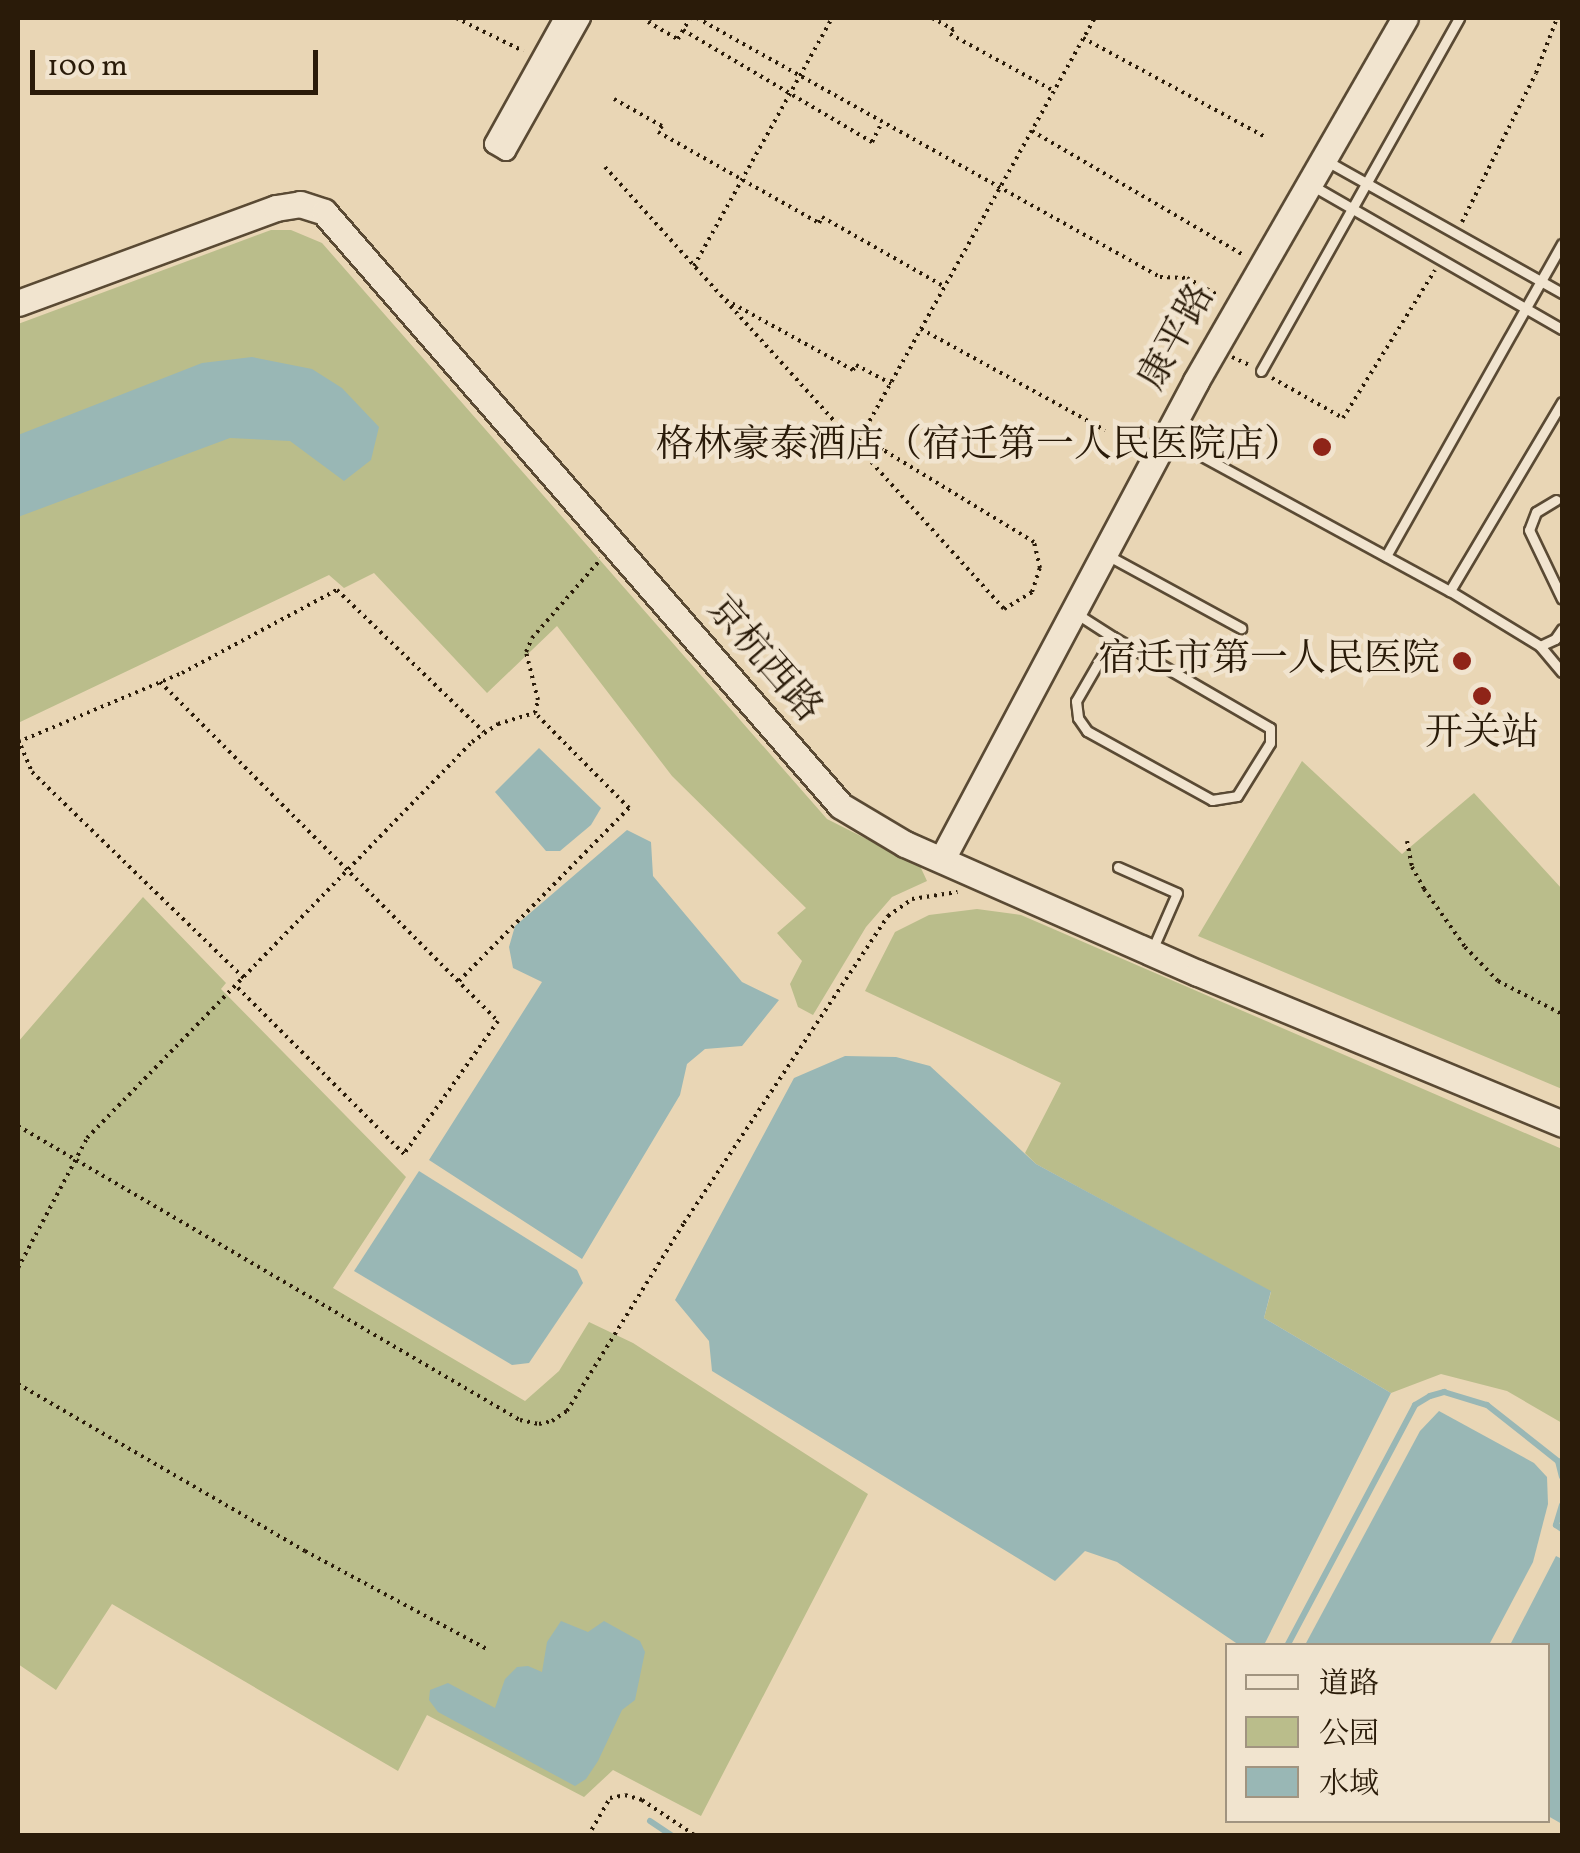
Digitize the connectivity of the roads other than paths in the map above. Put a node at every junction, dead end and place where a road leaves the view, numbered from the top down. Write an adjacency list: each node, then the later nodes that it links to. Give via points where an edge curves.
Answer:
1 (564, 18): 2 (street, via 494,144 506,151)
2 (581, 18)
3 (1405, 18): 5 (street, 康平路)
4 (1459, 18): 7 (lane)
5 (1322, 158): 6 (street, 康平路); 7 (lane)
6 (1308, 183): 8 (lane); 17 (street, 康平路)
7 (1366, 183): 8 (lane); 10 (lane)
8 (1352, 208): 13 (lane); 15 (lane)
9 (1562, 244): 10 (lane)
10 (1542, 282): 11 (lane); 13 (lane)
11 (1562, 293)
12 (18, 303): 29 (street, 京杭西路, via 276,208 300,204 324,212 841,806)
13 (1526, 308): 14 (lane); 20 (lane)
14 (1562, 329)
15 (1261, 371)
16 (1562, 402): 21 (lane)
17 (1166, 437): 19 (street, 康平路); 20 (lane)
18 (1556, 500): 22 (lane, via 1536,512 1529,530)
19 (1103, 553): 23 (street, 康平路); 24 (lane)
20 (1386, 556): 21 (lane)
21 (1450, 591): 27 (lane)
22 (1562, 599)
23 (1072, 610): 26 (lane); 29 (street, 康平路)
24 (1241, 628)
25 (1562, 629): 27 (lane)
26 (1113, 637): 26 (lane, via 1076,701 1088,731 1212,800 1237,796 1270,743 1270,728)
27 (1540, 646): 28 (lane)
28 (1562, 672)
29 (942, 859): 31 (street, 京杭西路)
30 (1118, 867): 31 (lane, via 1176,894)
31 (1152, 950): 32 (street, 京杭西路)
32 (1562, 1124)

